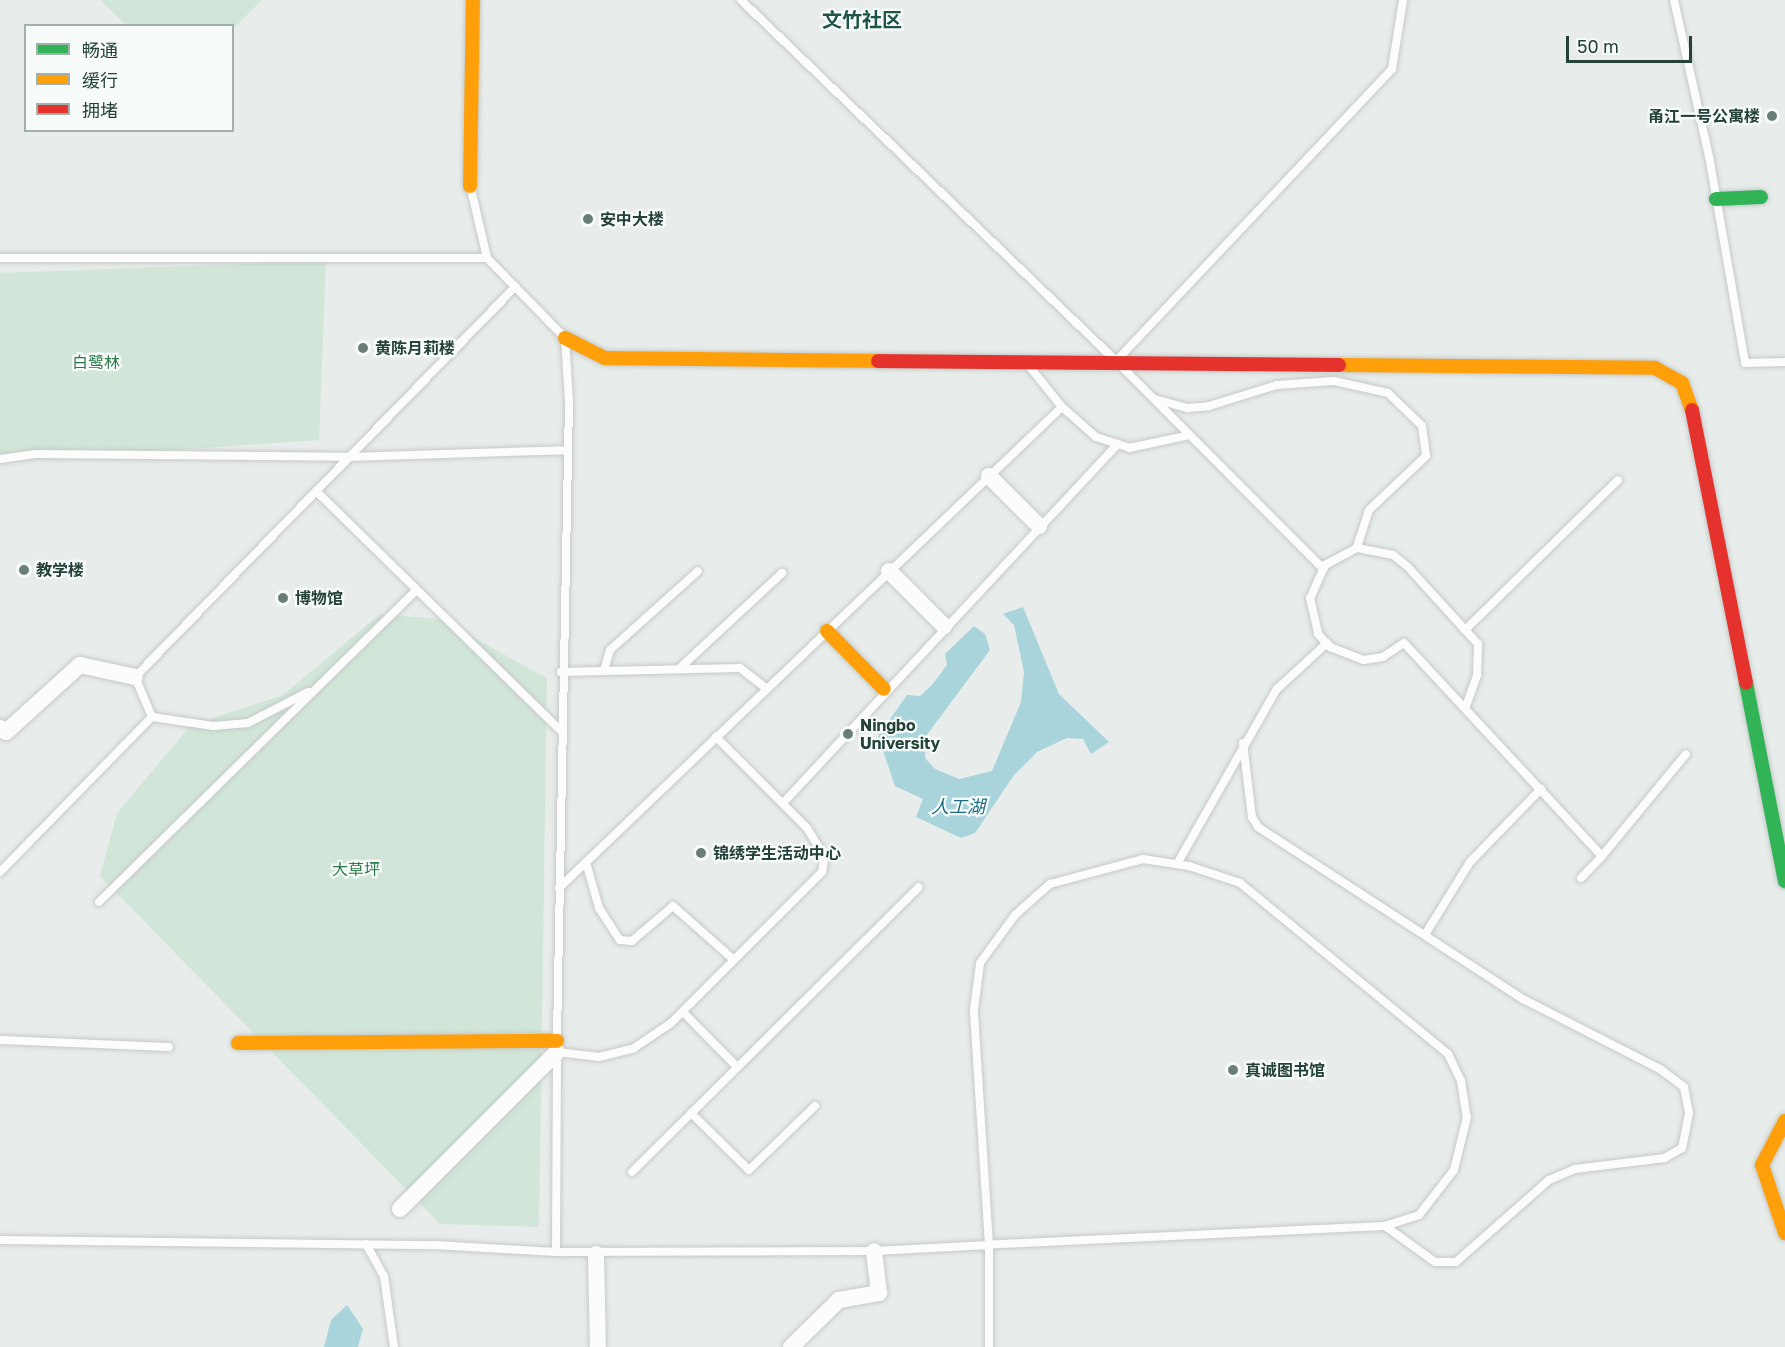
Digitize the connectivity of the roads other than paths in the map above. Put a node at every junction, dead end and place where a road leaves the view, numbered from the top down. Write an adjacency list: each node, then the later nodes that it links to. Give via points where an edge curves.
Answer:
1 (473, 0): 5 (street)
2 (741, 0): 13 (lane)
3 (1403, 0): 13 (lane, via 1392,69)
4 (1674, 0): 7 (lane)
5 (470, 186): 9 (lane)
6 (1761, 197): 7 (street)
7 (1716, 199): 14 (lane, via 1745,363)
8 (0, 258): 9 (lane)
9 (487, 258): 10 (lane)
10 (515, 287): 11 (lane); 20 (lane)
11 (565, 338): 12 (street, via 605,358); 19 (lane)
12 (1025, 360): 13 (street); 16 (lane)
13 (1116, 361): 15 (lane); 57 (street, via 1629,364 1655,368 1682,383)
14 (1785, 362)
15 (1154, 399): 17 (lane); 26 (lane, via 1188,408 1209,406 1277,385 1334,381 1388,393 1422,426 1426,456 1369,510)
16 (1062, 407): 18 (lane, via 1096,436); 22 (lane)
17 (1190, 435): 18 (lane, via 1129,448); 27 (lane)
18 (1118, 444): 25 (lane)
19 (567, 450): 20 (lane); 38 (lane)
20 (349, 457): 21 (lane, via 36,454); 24 (lane)
21 (0, 459)
22 (989, 476): 25 (street); 29 (lane)
23 (1618, 480): 33 (lane)
24 (316, 491): 31 (lane); 39 (lane)
25 (1039, 526): 32 (lane)
26 (1357, 548): 27 (lane); 33 (lane, via 1393,555)
27 (1323, 569): 35 (lane, via 1310,598 1311,617)
28 (698, 571): 37 (lane, via 610,650)
29 (889, 572): 32 (street); 34 (lane)
30 (782, 573): 36 (lane)
31 (417, 590): 40 (lane); 46 (lane)
32 (944, 626): 42 (lane)
33 (1465, 630): 43 (lane, via 1478,644 1480,660)
34 (827, 631): 41 (lane); 42 (street)
35 (1327, 644): 43 (lane, via 1364,660 1383,657 1404,644); 48 (lane, via 1277,689)
36 (682, 666): 37 (lane); 41 (lane, via 740,668)
37 (604, 670): 38 (lane)
38 (561, 672): 46 (lane)
39 (135, 676): 44 (lane); 45 (street, via 80,665 6,732)
40 (318, 687): 44 (lane, via 248,723 213,726); 60 (lane)
41 (766, 689): 47 (lane)
42 (884, 689): 51 (lane, via 867,718)
43 (1466, 706): 50 (lane)
44 (152, 717): 55 (lane)
45 (0, 728)
46 (560, 730): 59 (lane)
47 (716, 737): 51 (lane); 53 (lane)
48 (1243, 742): 54 (lane); 61 (lane, via 1252,817 1258,827)
49 (1686, 754): 52 (lane)
50 (1541, 789): 52 (lane); 61 (lane, via 1470,862)
51 (783, 803): 62 (lane, via 807,828 825,857 822,872)
52 (1602, 856): 56 (lane)
53 (586, 862): 59 (lane); 62 (lane, via 599,908 620,940 632,941 673,906)
54 (1177, 864): 74 (lane, via 1240,884 1448,1054 1461,1081 1467,1117 1454,1170 1419,1215); 78 (lane, via 1143,859 1050,884 1015,915 980,963 974,1010)
55 (0, 872)
56 (1581, 878)
57 (1785, 881)
58 (919, 887): 68 (lane)
59 (559, 888): 66 (lane)
60 (99, 902)
61 (1425, 933): 74 (lane, via 1523,999 1660,1069 1684,1087 1689,1113 1682,1148 1665,1158 1575,1169 1549,1180 1456,1262 1435,1262)
62 (733, 958): 63 (lane)
63 (683, 1012): 66 (lane, via 634,1048 599,1057); 68 (lane)
64 (0, 1040): 67 (lane)
65 (238, 1043): 66 (street)
66 (557, 1046): 73 (street); 80 (lane)
67 (169, 1047)
68 (737, 1067): 70 (lane)
69 (815, 1106): 70 (lane, via 749,1170)
70 (691, 1113): 72 (lane)
71 (1785, 1121): 75 (street, via 1762,1165)
72 (632, 1172)
73 (400, 1209)
74 (1385, 1226): 78 (lane)
75 (1785, 1233)
76 (0, 1240): 77 (lane)
77 (366, 1244): 80 (lane); 82 (lane, via 384,1276)
78 (989, 1245): 79 (lane); 85 (lane)
79 (874, 1251): 81 (lane); 84 (street, via 879,1293 839,1300)
80 (555, 1252): 81 (lane)
81 (596, 1254): 83 (street)
82 (394, 1347)
83 (598, 1347)
84 (791, 1347)
85 (989, 1347)

